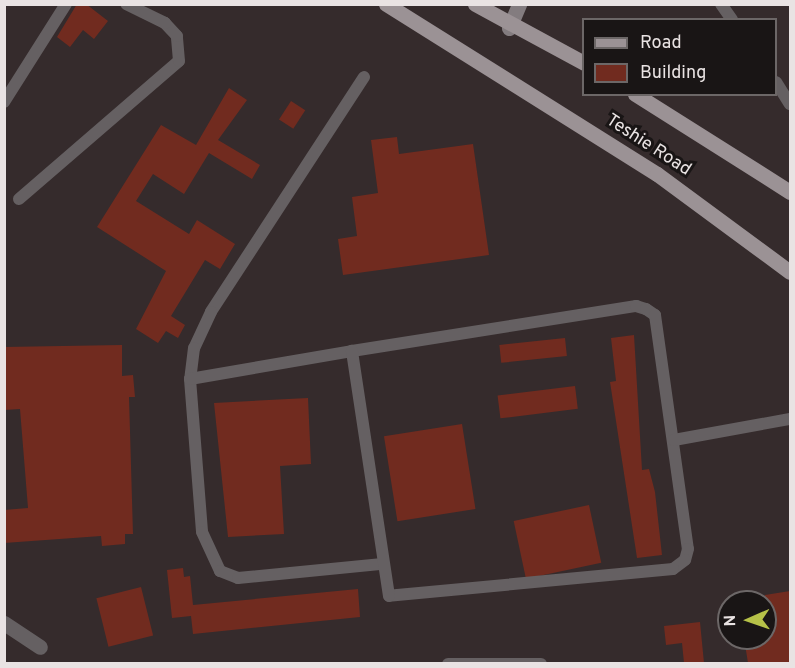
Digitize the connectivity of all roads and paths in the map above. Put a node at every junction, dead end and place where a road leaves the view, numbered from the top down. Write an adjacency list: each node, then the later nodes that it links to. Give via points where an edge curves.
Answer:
1 (66, 4): 13 (lane)
2 (126, 4): 16 (lane, via 165,22 177,36 179,62)
3 (386, 4): 17 (main road, Teshie Road, via 657,174)
4 (475, 4): 8 (main road)
5 (519, 4): 8 (street)
6 (721, 4): 7 (lane)
7 (731, 18)
8 (509, 28): 9 (main road)
9 (582, 62)
10 (364, 78): 19 (lane, via 211,312 194,348)
11 (777, 84): 14 (lane)
12 (638, 96): 15 (main road, Teshie Road)
13 (4, 102)
14 (790, 104)
15 (790, 192)
16 (20, 199)
17 (790, 272)
18 (352, 351): 19 (lane); 21 (lane, via 646,309 655,315); 22 (lane)
19 (190, 380): 22 (lane, via 202,532 220,571 238,578)
20 (790, 419): 21 (lane)
21 (674, 440): 22 (lane, via 688,549 673,569 393,597 387,592)
22 (382, 564)
23 (4, 623): 24 (street)
24 (40, 647)
25 (448, 663): 26 (lane)
26 (541, 663)

